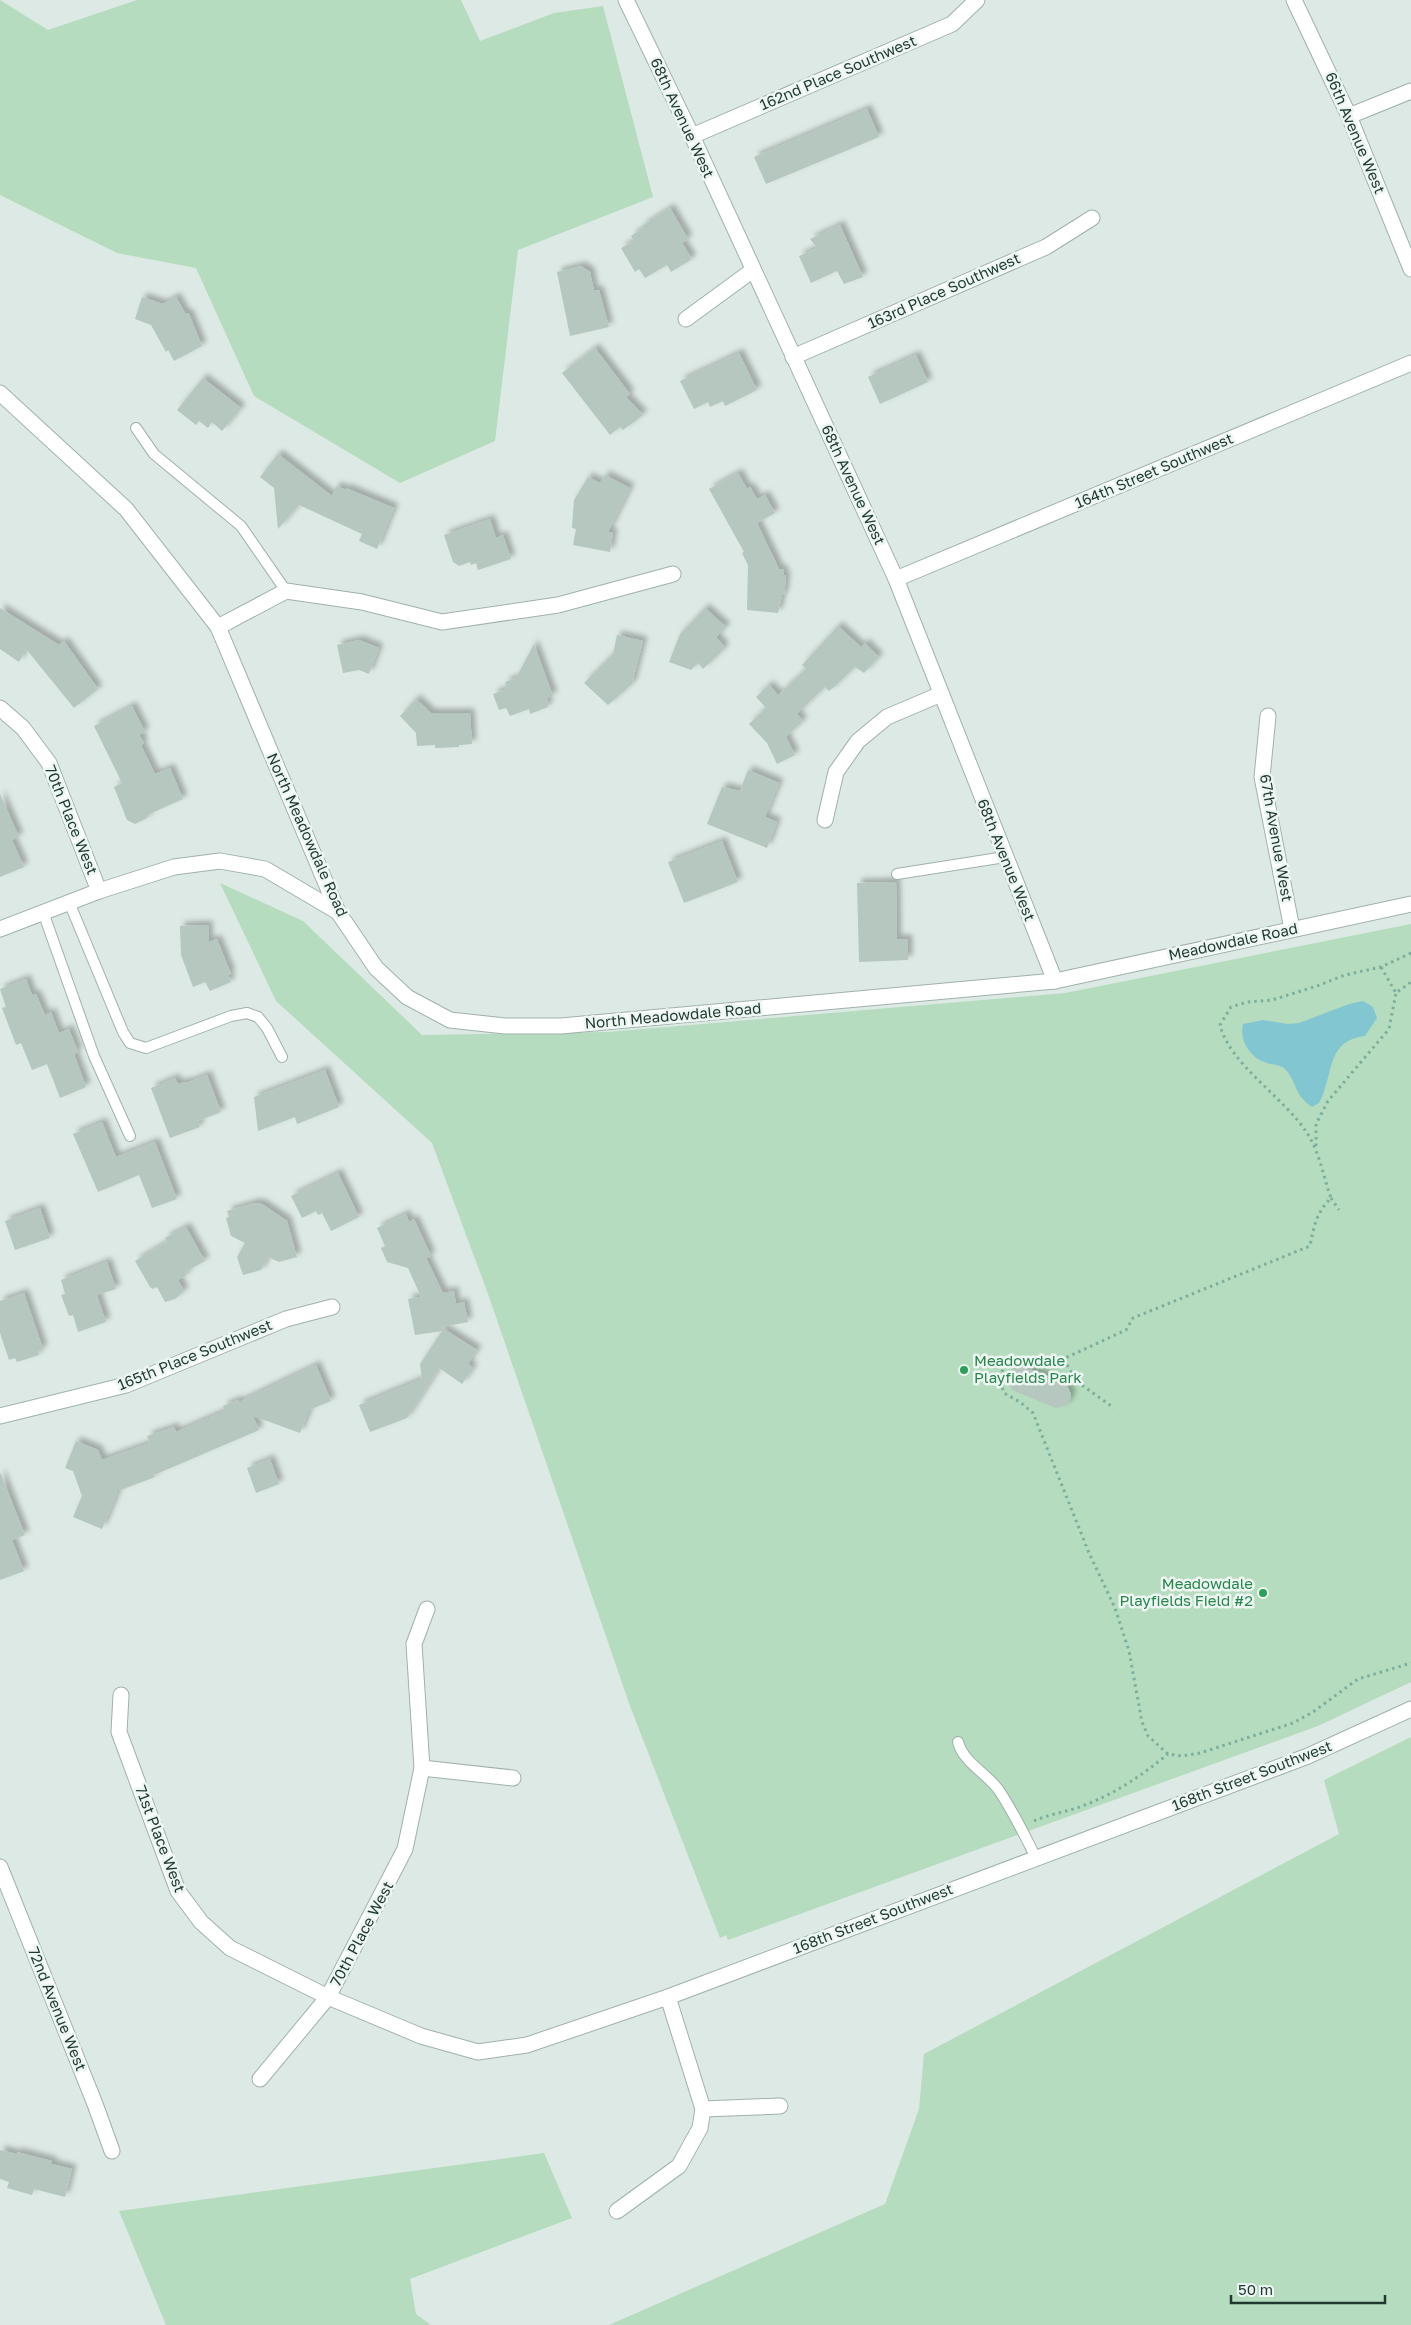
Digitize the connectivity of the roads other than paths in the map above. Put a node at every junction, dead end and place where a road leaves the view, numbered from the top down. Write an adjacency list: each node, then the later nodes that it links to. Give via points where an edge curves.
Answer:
1 (626, 0): 6 (street, 68th Avenue West)
2 (977, 0): 6 (street, 162nd Place Southwest, via 952,24)
3 (1294, 0): 5 (street, 66th Avenue West)
4 (1411, 90): 5 (street)
5 (1349, 116): 8 (street, 66th Avenue West)
6 (692, 136): 9 (street, 68th Avenue West)
7 (1092, 218): 11 (street, 163rd Place Southwest, via 1046,247)
8 (1411, 269)
9 (753, 270): 10 (street); 11 (street, 68th Avenue West)
10 (686, 320)
11 (793, 357): 16 (street, 68th Avenue West)
12 (1411, 363): 16 (street, 164th Street Southwest)
13 (0, 393): 18 (street, North Meadowdale Road, via 126,509)
14 (136, 428): 17 (lane, via 154,454 241,526)
15 (673, 574): 17 (street, via 558,605 442,622 362,602)
16 (896, 579): 19 (street, 68th Avenue West)
17 (286, 591): 18 (street)
18 (218, 626): 29 (street, North Meadowdale Road)
19 (940, 694): 22 (street, via 886,717 858,741 836,772); 23 (street, 68th Avenue West)
20 (0, 708): 25 (street, 70th Place West, via 23,728 49,763)
21 (1268, 716): 31 (street, 67th Avenue West, via 1262,777)
22 (825, 820)
23 (1006, 857): 24 (lane); 32 (street, 68th Avenue West)
24 (898, 874)
25 (99, 891): 26 (street); 29 (street, via 174,867 220,861 265,869)
26 (69, 902): 28 (street); 33 (lane, via 130,1043 146,1048 247,1013 258,1017 267,1028)
27 (1411, 904): 31 (street, Meadowdale Road)
28 (43, 912): 30 (street); 34 (lane, via 94,1056)
29 (338, 912): 32 (street, North Meadowdale Road, via 376,968 407,997 450,1020 505,1026 561,1026)
30 (0, 929)
31 (1292, 930): 32 (street, Meadowdale Road)
32 (1055, 981)
33 (282, 1057)
34 (130, 1136)
35 (332, 1307): 36 (street, 165th Place Southwest, via 286,1319 126,1385)
36 (0, 1416)
37 (427, 1609): 41 (street, 70th Place West, via 414,1644)
38 (121, 1695): 46 (street, 71st Place West, via 119,1732 178,1891 201,1922 230,1948)
39 (1411, 1709): 43 (street, 168th Street Southwest, via 1308,1756)
40 (958, 1742): 43 (lane, via 961,1752 995,1786 1010,1807)
41 (422, 1768): 42 (street); 46 (street, 70th Place West, via 405,1850)
42 (514, 1778)
43 (1039, 1857): 45 (street, 168th Street Southwest)
44 (0, 1867): 50 (street, 72nd Avenue West)
45 (668, 1996): 46 (street, 168th Street Southwest, via 527,2045 478,2052 421,2036); 49 (street)
46 (328, 1997): 47 (street, 70th Place West)
47 (260, 2079)
48 (780, 2106): 49 (street)
49 (703, 2109): 51 (street, via 700,2128 679,2166)
50 (112, 2151)
51 (617, 2211)

